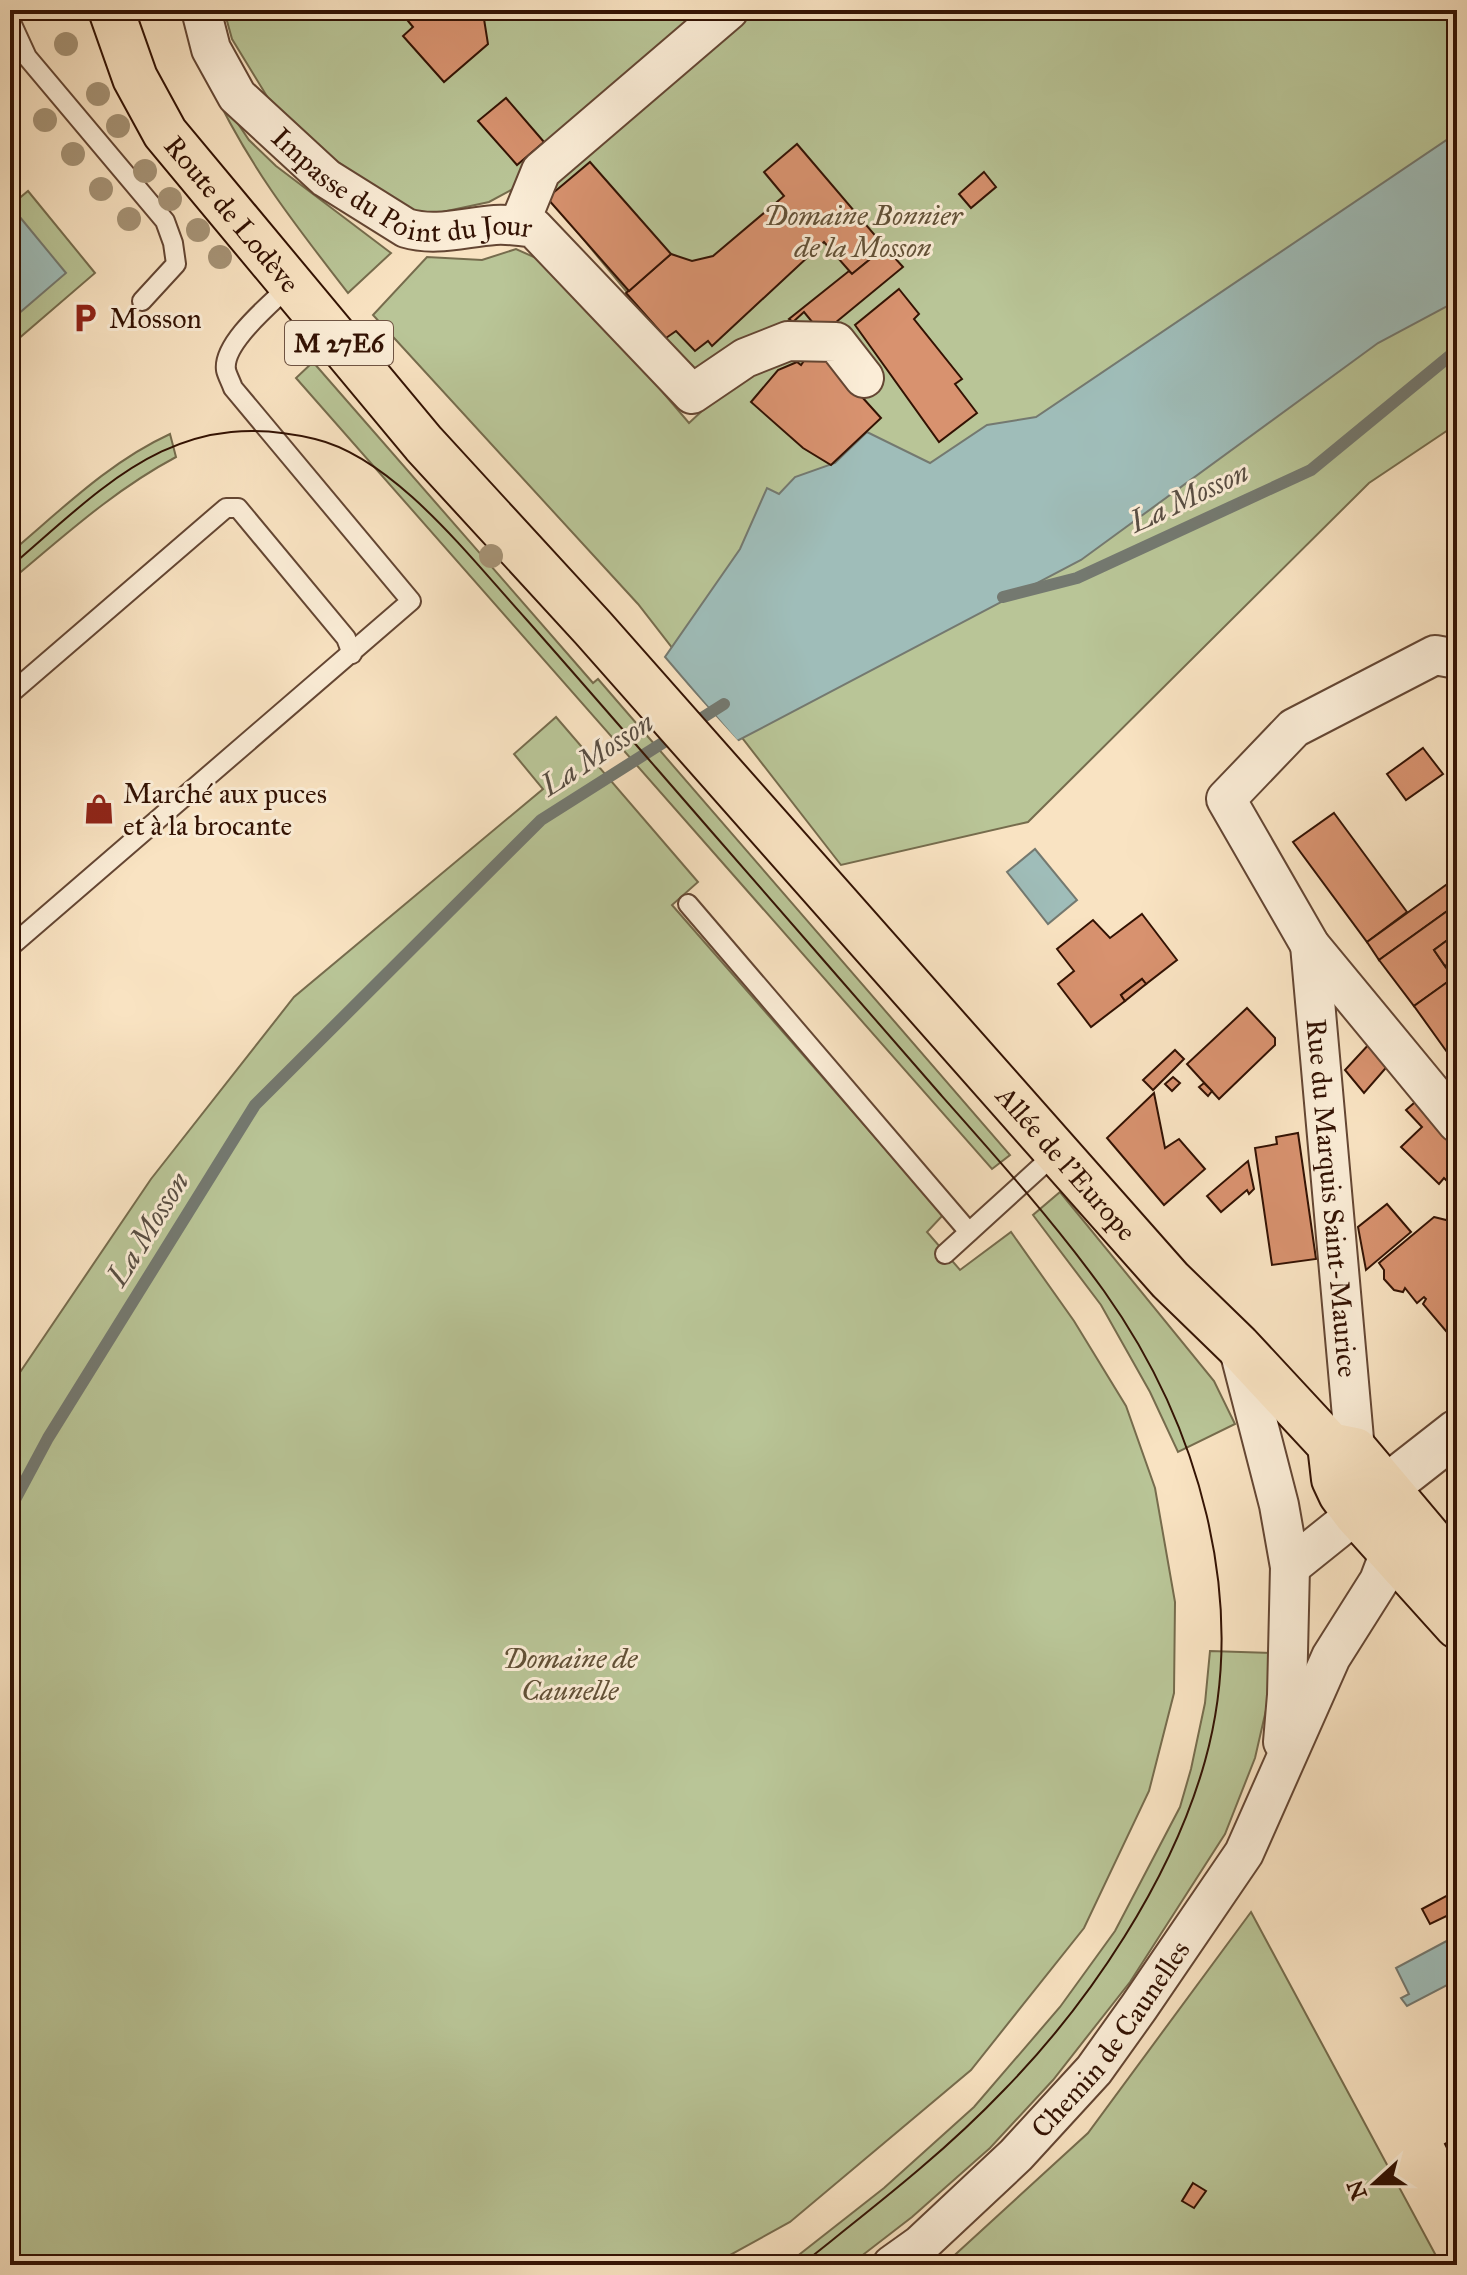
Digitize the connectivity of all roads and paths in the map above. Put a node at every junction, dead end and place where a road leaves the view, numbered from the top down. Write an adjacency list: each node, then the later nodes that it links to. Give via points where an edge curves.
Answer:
1 (201, 10): 7 (street, Impasse du Point du Jour, via 211,49 237,96 326,178 419,232)
2 (729, 10): 7 (street, via 541,171)
3 (117, 18): 8 (main road, Route de Lodève / M 27E6, via 135,78 165,133)
4 (10, 20): 6 (lane)
5 (10, 43): 6 (lane)
6 (27, 57): 9 (lane, via 165,221 176,264)
7 (519, 225): 10 (street, Impasse du Point du Jour, via 534,228 692,394 745,358 788,341 836,342)
8 (290, 285): 11 (lane, via 240,335 228,352 226,369 233,388 411,601); 14 (main road, Route de Lodève / M 27E6, via 424,444)
9 (142, 301)
10 (864, 378)
11 (352, 654): 13 (lane, via 346,638 238,508 226,508); 17 (lane)
12 (1457, 659): 16 (street, via 1435,655 1294,728 1226,799)
13 (10, 694)
14 (811, 875): 19 (main road, Allée de l'Europe)
15 (688, 904): 20 (lane)
16 (1310, 945): 18 (street); 24 (street, Rue du Marquis Saint-Maurice)
17 (10, 947)
18 (1457, 1123)
19 (1056, 1153): 20 (lane); 22 (main road, Allée de l'Europe, via 1170,1280)
20 (969, 1232): 21 (lane)
21 (945, 1254)
22 (1238, 1346): 24 (main road, Allée de l'Europe); 28 (street, Chemin de Caunelles)
23 (1457, 1432): 25 (street)
24 (1342, 1447): 25 (main road, Allée de l'Europe); 26 (main road, via 1334,1479)
25 (1388, 1486): 29 (main road, Allée de l'Europe)
26 (1356, 1514): 27 (main road); 28 (street)
27 (1390, 1552): 30 (main road); 31 (street, Chemin de Caunelles, via 1379,1581 1331,1657)
28 (1290, 1567): 31 (street, Chemin de Caunelles)
29 (1457, 1571)
30 (1457, 1626)
31 (1280, 1773): 32 (street, Chemin de Caunelles, via 1244,1853 1094,2070)
32 (915, 2258)

